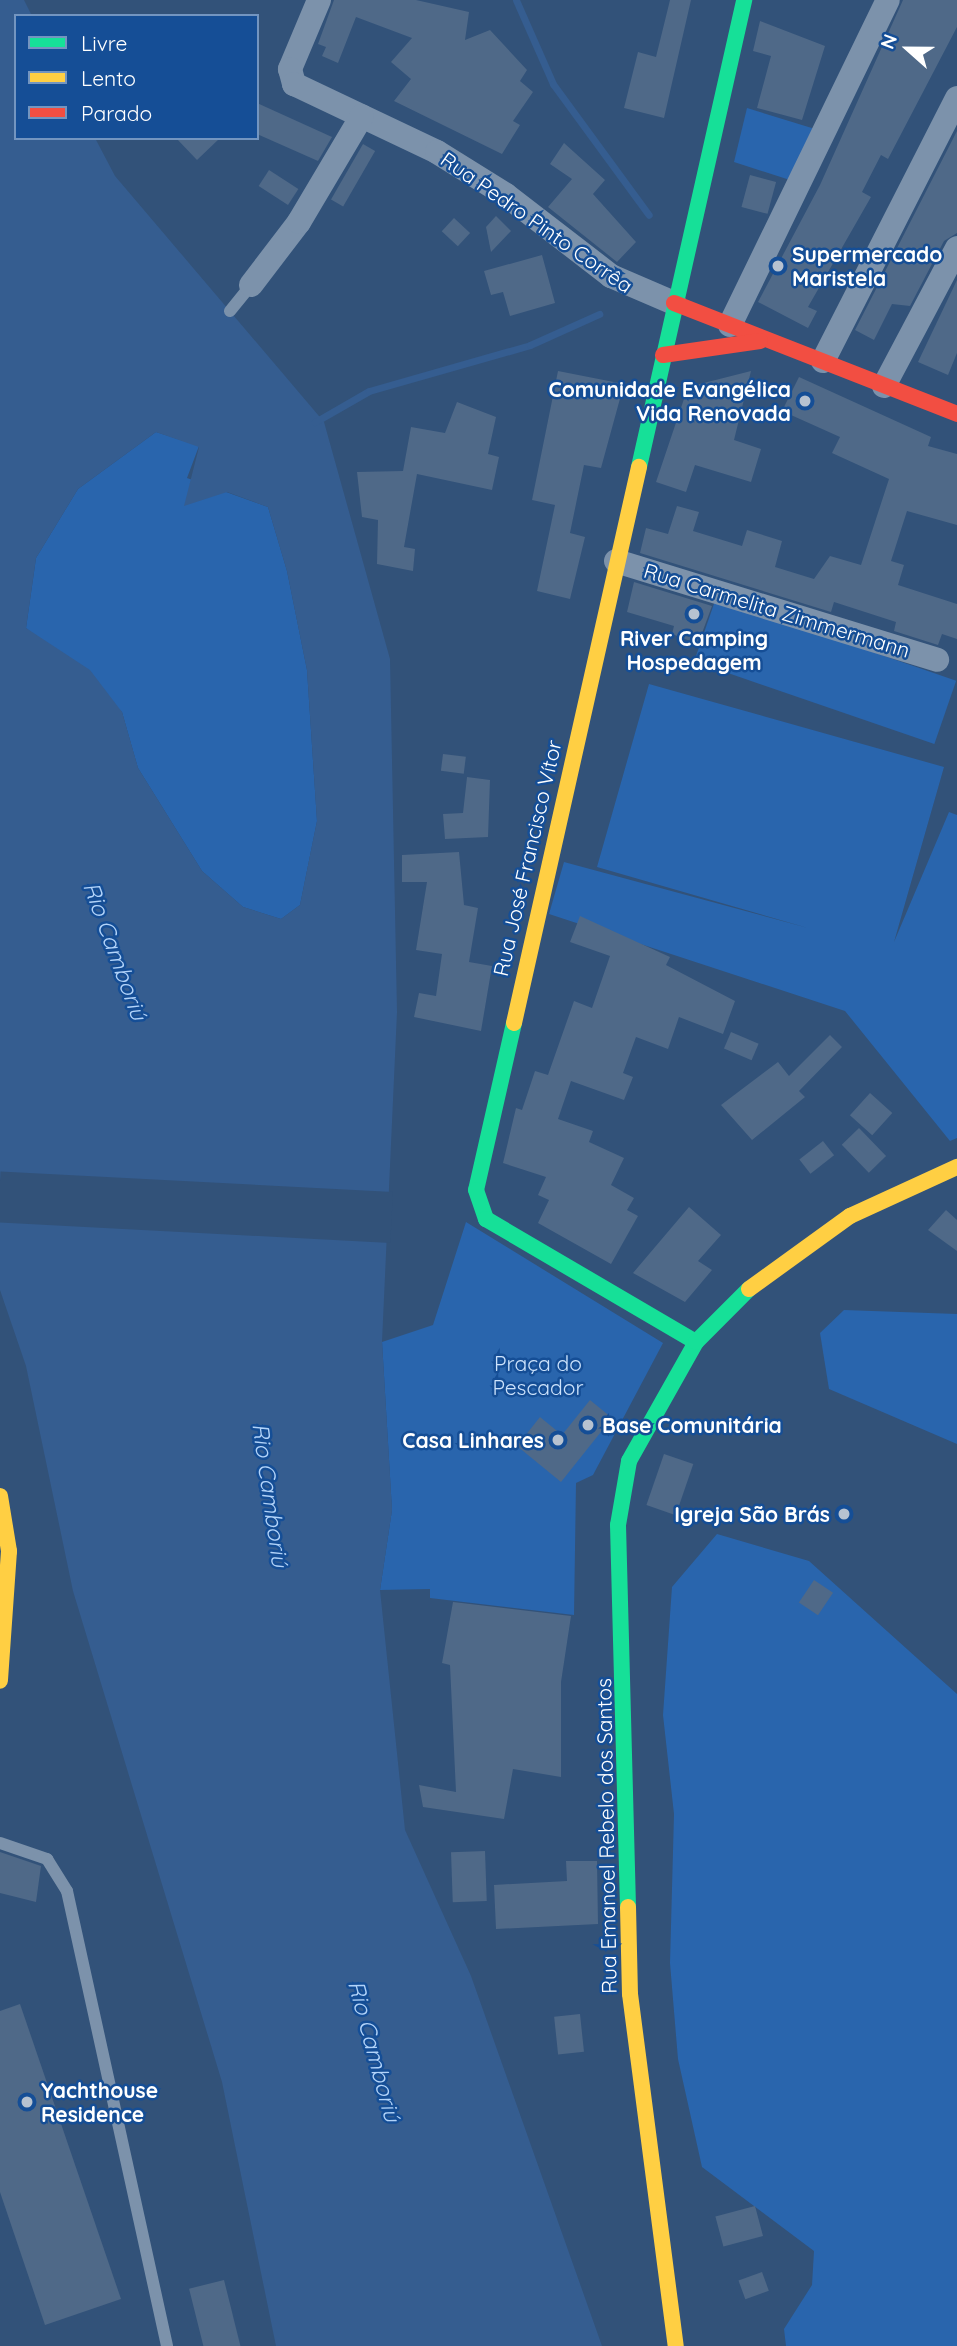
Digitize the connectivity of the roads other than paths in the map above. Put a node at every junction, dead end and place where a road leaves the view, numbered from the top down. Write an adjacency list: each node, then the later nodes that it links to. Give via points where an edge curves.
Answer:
1 (319, 0): 5 (street, Rua Pedro Pinto Corrêa, via 290,78)
2 (888, 0): 12 (street)
3 (747, 1): 7 (main road, Rua José Francisco Vítor)
4 (957, 98): 15 (street)
5 (362, 116): 8 (street, via 299,222); 9 (street, Rua Pedro Pinto Corrêa, via 476,174 611,276)
6 (957, 248): 16 (street)
7 (682, 268): 9 (main road, Rua José Francisco Vítor); 11 (main road)
8 (251, 285): 10 (lane)
9 (674, 303): 11 (main road); 14 (main road, Rua José Francisco Vítor)
10 (230, 312)
11 (704, 315): 12 (main road)
12 (730, 325): 13 (main road)
13 (771, 341): 14 (main road); 15 (main road)
14 (663, 355): 18 (main road, Rua José Francisco Vítor)
15 (823, 361): 16 (main road)
16 (884, 386): 17 (main road)
17 (957, 414)
18 (616, 561): 19 (street, Rua Carmelita Zimmermann); 21 (main road, Rua José Francisco Vítor, via 476,1190 485,1219)
19 (937, 660)
20 (957, 1167): 21 (main road, Rua Emanoel Rebelo dos Santos, via 809,1241 764,1274)
21 (696, 1342): 26 (main road, Rua Emanoel Rebelo dos Santos, via 643,1428 629,1461 618,1525 630,1994)
22 (0, 1496): 23 (main road, via 9,1573)
23 (0, 1681)
24 (0, 1843): 25 (lane, via 47,1859 67,1891)
25 (167, 2346)
26 (676, 2346)

